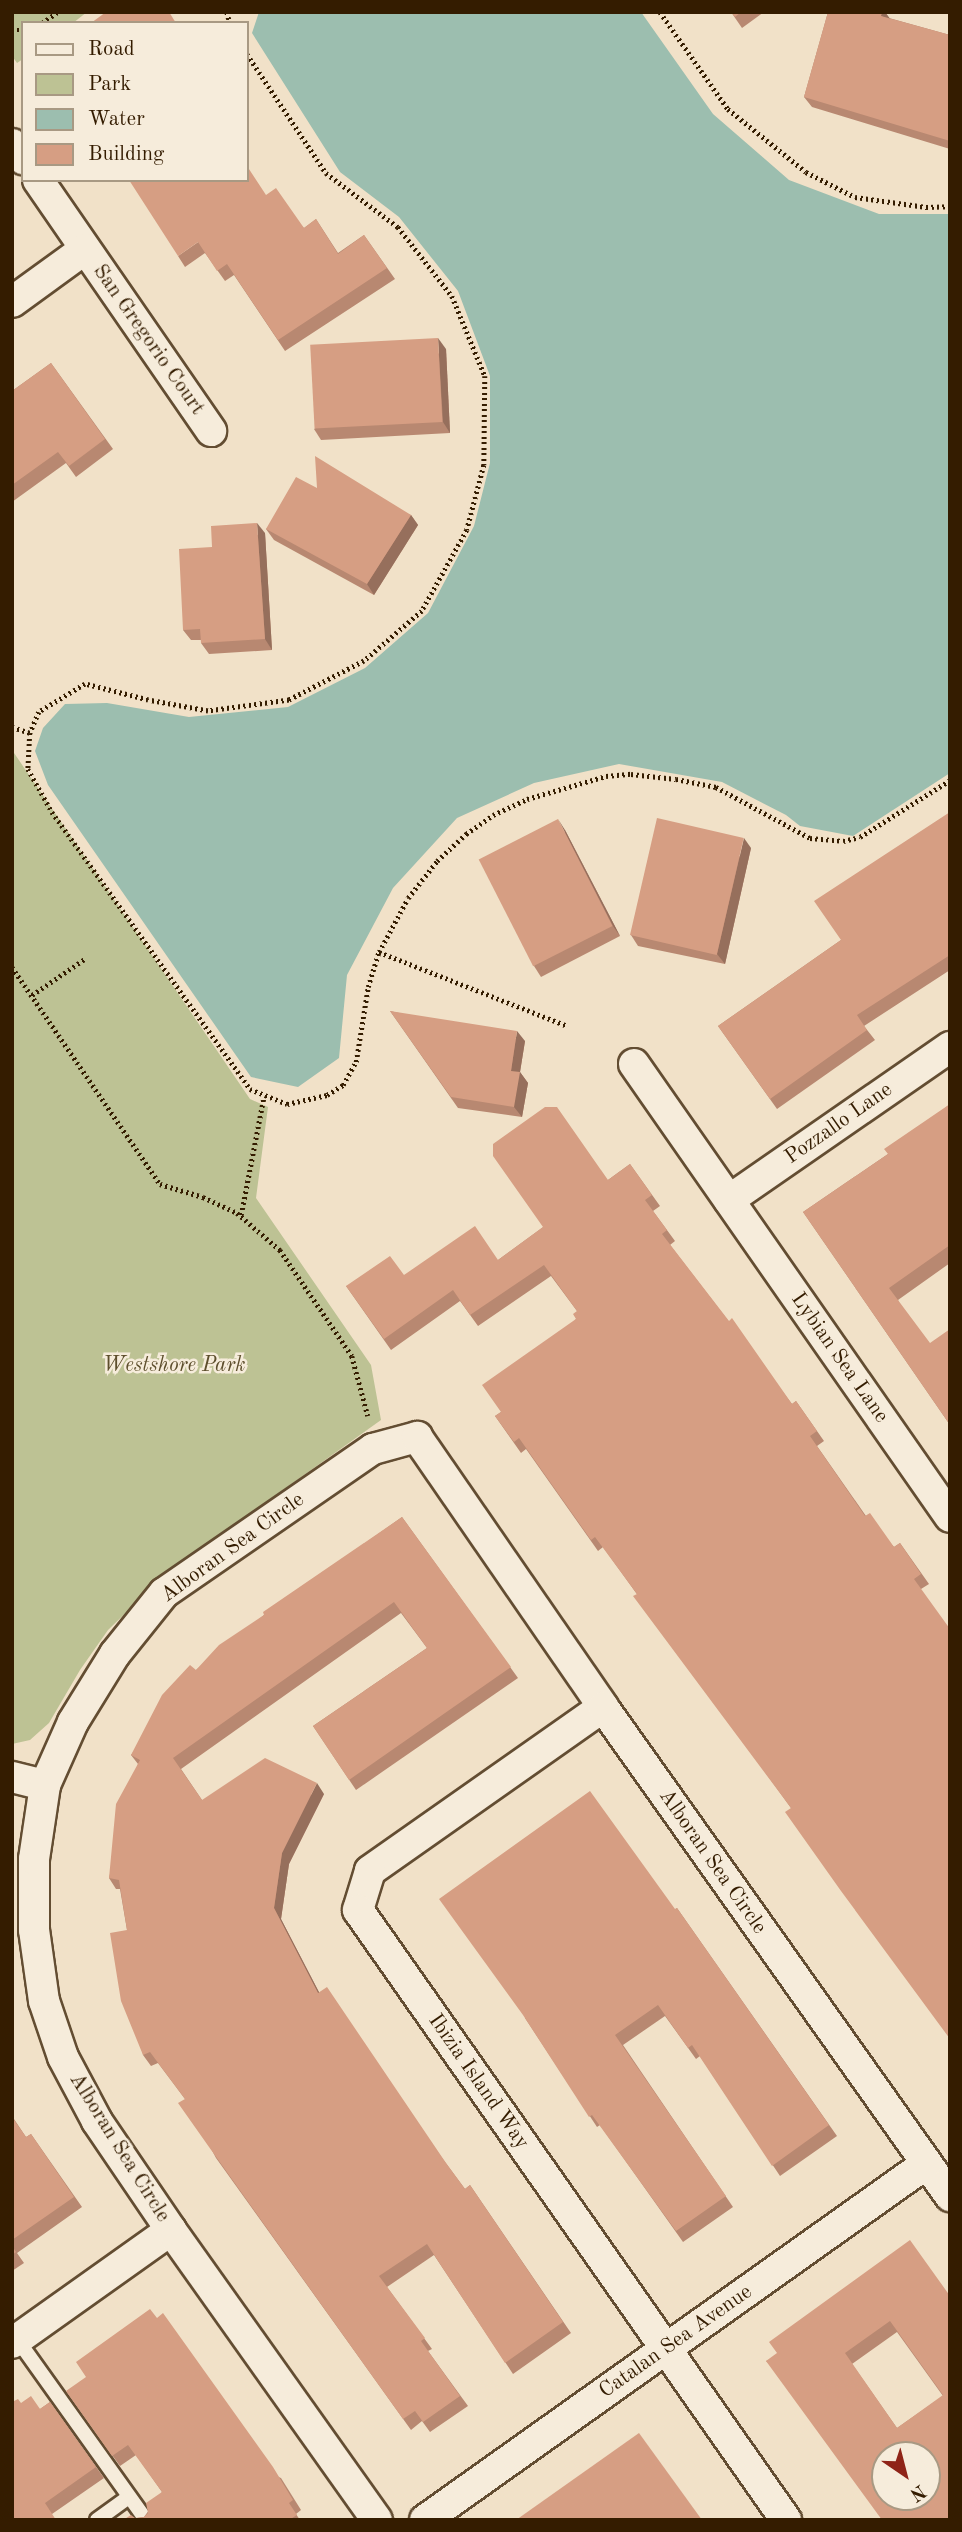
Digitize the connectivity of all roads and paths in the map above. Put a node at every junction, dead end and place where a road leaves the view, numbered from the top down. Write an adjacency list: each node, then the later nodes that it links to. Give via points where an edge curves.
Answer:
1 (660, 12): 4 (path, via 728,109 806,172 855,197)
2 (248, 56): 9 (path, via 326,173 398,227 452,296 485,376 484,465 467,530 422,611 364,661 289,700 208,711 85,684 39,712)
3 (39, 182): 5 (street, San Gregorio Court)
4 (950, 206)
5 (85, 249): 6 (street); 7 (street, San Gregorio Court)
6 (12, 302)
7 (211, 431)
8 (12, 727): 9 (path)
9 (30, 733): 18 (path, via 28,769 52,812 250,1089)
10 (950, 780): 11 (path, via 860,837 843,841 810,838 716,787 676,779 631,774 550,790 493,815 437,861 408,898)
11 (379, 952): 15 (path); 18 (path, via 368,987 356,1062 343,1085 309,1101 286,1104)
12 (86, 958): 14 (path)
13 (12, 967): 14 (path)
14 (32, 995): 20 (path, via 160,1184 203,1197)
15 (568, 1026)
16 (950, 1048): 19 (street, Pozzallo Lane)
17 (634, 1064): 19 (street, Lybian Sea Lane)
18 (264, 1096): 20 (path)
19 (729, 1200): 22 (street, Lybian Sea Lane)
20 (241, 1216): 21 (path, via 280,1250 352,1356)
21 (368, 1416)
22 (950, 1517)
23 (603, 1707): 25 (street, Alboran Sea Circle, via 417,1437 373,1449 164,1593 115,1654 73,1722); 26 (street, Alboran Sea Circle); 30 (street, Ibizia Island Way, via 370,1871 358,1910)
24 (12, 1777): 25 (street)
25 (45, 1785): 28 (street, Alboran Sea Circle, via 34,1859 34,1930 44,2001 63,2057 97,2121)
26 (926, 2164): 27 (street, Alboran Sea Circle); 30 (street, Catalan Sea Avenue)
27 (950, 2196)
28 (170, 2230): 29 (street); 34 (street, Alboran Sea Circle)
29 (15, 2341): 31 (lane)
30 (665, 2350): 35 (street, Catalan Sea Avenue); 36 (street, Ibizia Island Way)
31 (129, 2497): 32 (lane); 33 (lane)
32 (97, 2520)
33 (146, 2520)
34 (377, 2520)
35 (425, 2520)
36 (786, 2520)

